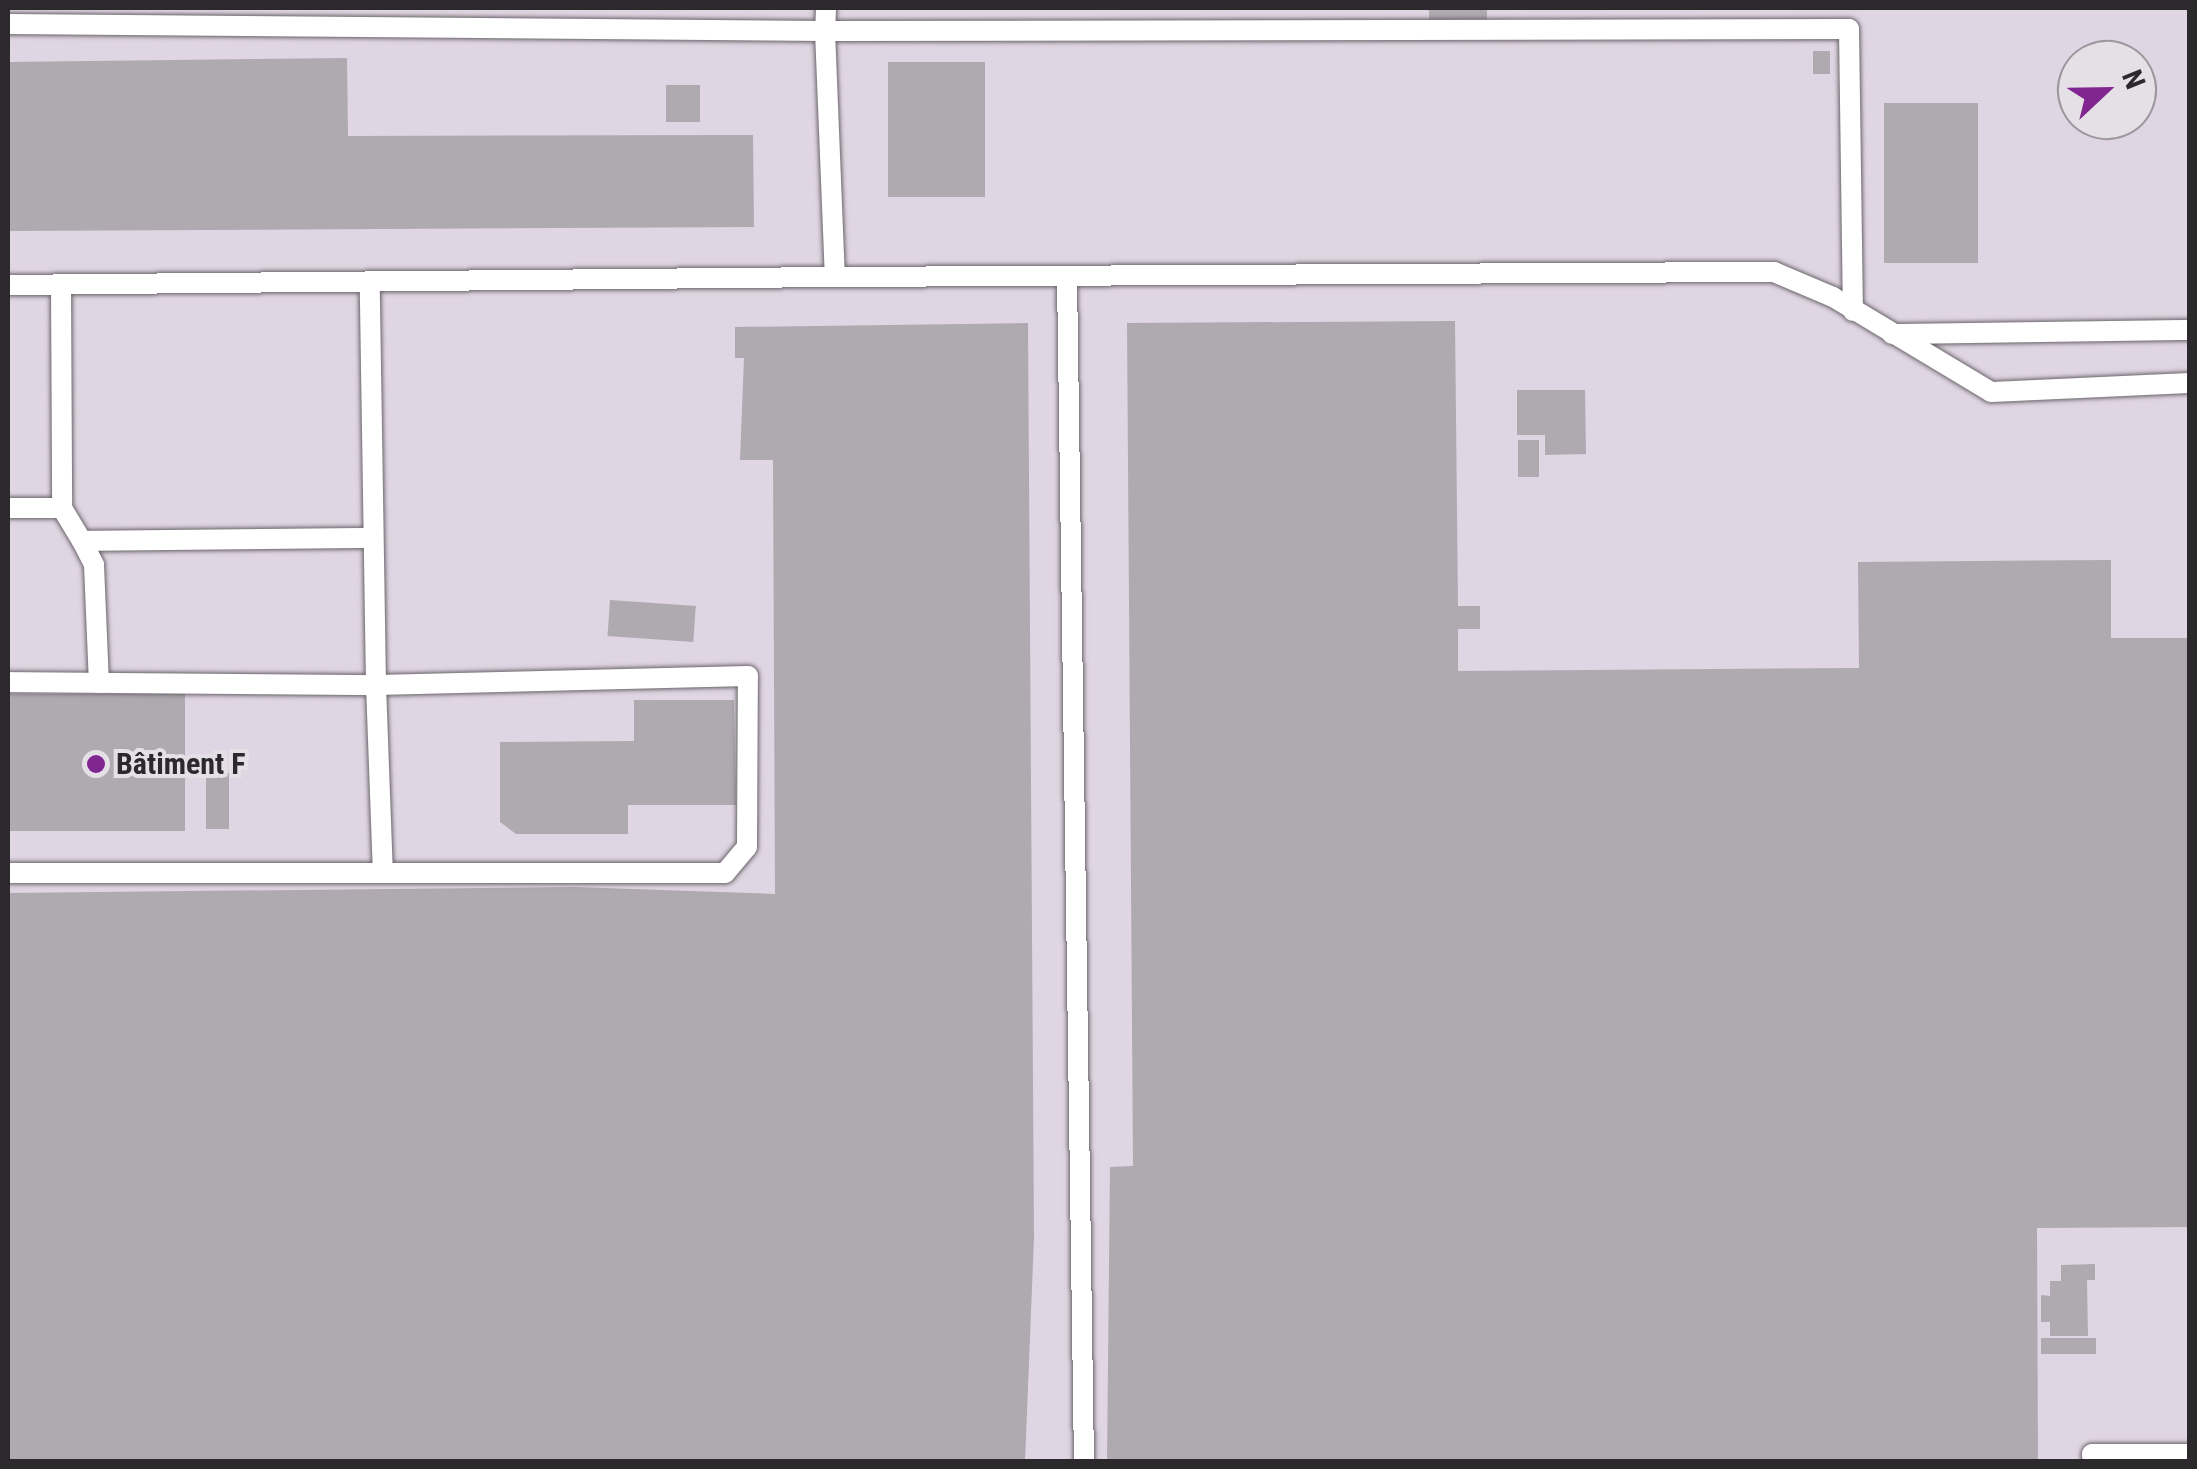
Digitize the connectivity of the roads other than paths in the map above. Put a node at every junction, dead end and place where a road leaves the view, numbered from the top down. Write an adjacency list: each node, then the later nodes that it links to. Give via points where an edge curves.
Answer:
1 (826, 8): 6 (lane)
2 (1358, 8): 5 (lane)
3 (298, 17): 4 (lane); 6 (lane)
4 (8, 24)
5 (1358, 30): 6 (lane); 12 (lane, via 1849,29)
6 (825, 31): 8 (lane)
7 (1067, 276): 8 (lane); 12 (lane, via 1774,272); 26 (lane)
8 (835, 277): 9 (lane)
9 (370, 282): 11 (lane); 18 (lane)
10 (8, 285): 11 (lane)
11 (61, 285): 17 (lane)
12 (1853, 311): 14 (lane)
13 (2190, 330): 14 (lane)
14 (1890, 334): 15 (lane, via 1991,392)
15 (2190, 383)
16 (8, 508): 17 (lane)
17 (62, 508): 19 (lane)
18 (374, 538): 19 (lane); 22 (lane)
19 (82, 540): 21 (lane, via 94,565)
20 (8, 682): 21 (lane)
21 (99, 683): 22 (lane)
22 (376, 686): 24 (lane); 24 (lane, via 748,676 747,847 726,873)
23 (8, 873): 24 (lane)
24 (382, 873)
25 (2190, 1454): 27 (lane, via 2092,1454)
26 (1084, 1462)
27 (2092, 1462)

